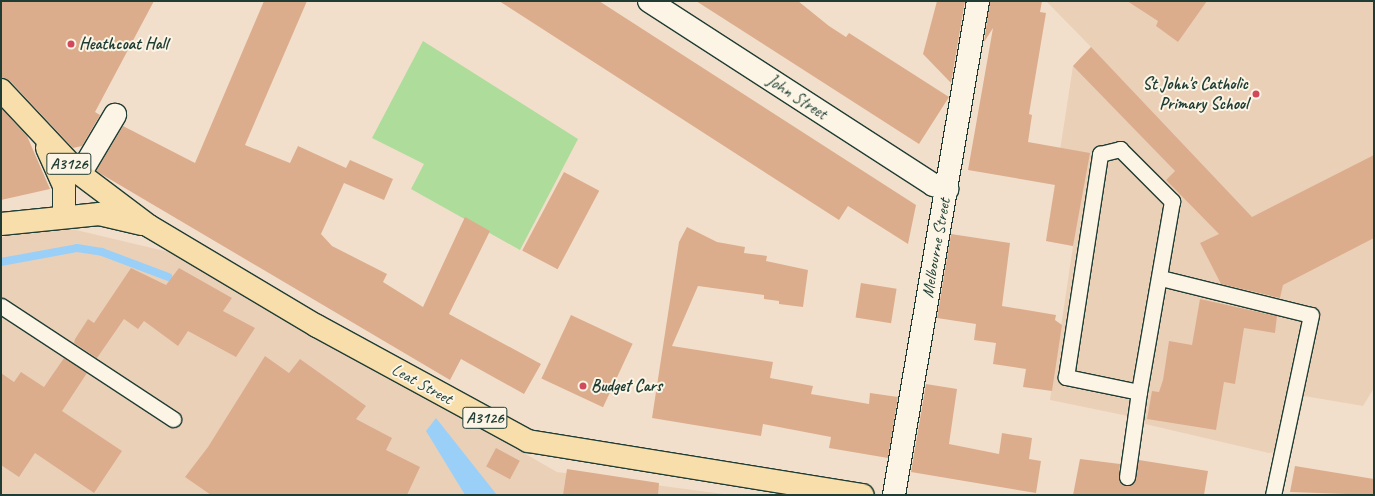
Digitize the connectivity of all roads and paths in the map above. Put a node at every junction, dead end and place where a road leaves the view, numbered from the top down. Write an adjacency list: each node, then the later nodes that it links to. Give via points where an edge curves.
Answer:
1 (649, 1): 7 (street, John Street, via 933,185)
2 (978, 1): 7 (street, Melbourne Street)
3 (1, 90): 5 (main road, A3126)
4 (115, 115): 6 (street)
5 (41, 135): 6 (main road, A3126); 8 (main road, via 64,186)
6 (80, 174): 10 (main road, A3126)
7 (947, 189): 17 (street, Melbourne Street)
8 (64, 215): 9 (main road, A3126); 10 (main road, A3126, via 99,214)
9 (1, 224)
10 (149, 226): 16 (main road, Leat Street / A3126, via 317,326 528,441)
11 (1161, 278): 13 (lane); 13 (lane, via 1172,201 1120,149 1100,154 1066,377); 18 (lane, via 1311,315)
12 (1, 306): 14 (lane)
13 (1139, 392): 15 (lane)
14 (173, 419)
15 (1127, 478)
16 (863, 495)
17 (894, 495)
18 (1273, 495)

